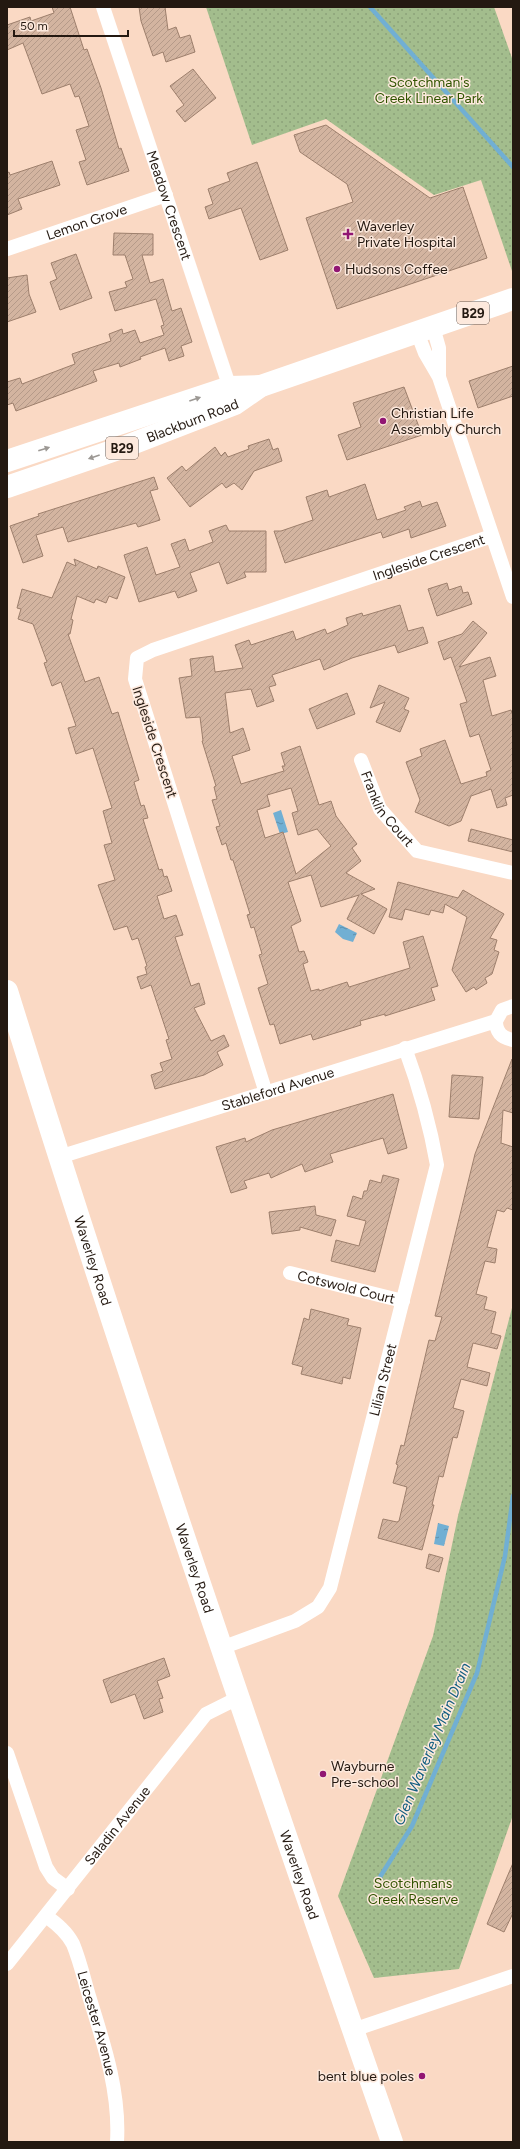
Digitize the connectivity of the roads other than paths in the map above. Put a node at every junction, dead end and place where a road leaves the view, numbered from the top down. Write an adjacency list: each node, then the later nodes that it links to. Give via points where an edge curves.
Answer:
1 (103, 7): 2 (street, Meadow Crescent)
2 (166, 195): 3 (street, Lemon Grove); 6 (street, Meadow Crescent)
3 (7, 249)
4 (513, 299): 5 (main road, Blackburn Road / B29)
5 (425, 330): 6 (main road, Blackburn Road / B29); 10 (street, via 439,348 439,377)
6 (233, 396): 7 (main road, Blackburn Road / B29)
7 (164, 421): 8 (main road, Blackburn Road / B29, one-way to 7); 9 (main road, Blackburn Road / B29, one-way to 9)
8 (7, 461)
9 (7, 487)
10 (492, 536): 11 (street); 19 (street, Ingleside Crescent, via 153,650 137,658 135,679)
11 (513, 597)
12 (361, 760): 13 (street, Franklin Court, via 380,809 417,851)
13 (513, 873)
14 (7, 991): 20 (main road, Waverley Road)
15 (513, 1006): 16 (street, via 502,1010)
16 (496, 1020): 17 (street, via 498,1032 502,1037); 18 (street, Stableford Avenue)
17 (513, 1040)
18 (405, 1048): 19 (street, Stableford Avenue); 22 (street, Lilian Street, via 413,1069 437,1165)
19 (266, 1093): 20 (street, Stableford Avenue)
20 (59, 1158): 23 (main road, Waverley Road)
21 (290, 1273): 22 (street, Cotswold Court)
22 (403, 1301): 23 (street, Lilian Street, via 330,1588 318,1607 295,1621)
23 (221, 1648): 24 (main road, Waverley Road)
24 (238, 1698): 26 (street, Saladin Avenue, via 206,1714); 30 (main road, Waverley Road)
25 (7, 1753): 26 (street, via 46,1867 53,1878)
26 (68, 1889): 27 (street, Saladin Avenue)
27 (46, 1916): 28 (street, Saladin Avenue); 31 (street, Leicester Avenue, via 63,1929 80,1966 107,2053 118,2117)
28 (7, 1964)
29 (513, 1976): 30 (street)
30 (353, 2030): 32 (main road, Waverley Road)
31 (117, 2142)
32 (392, 2142)

